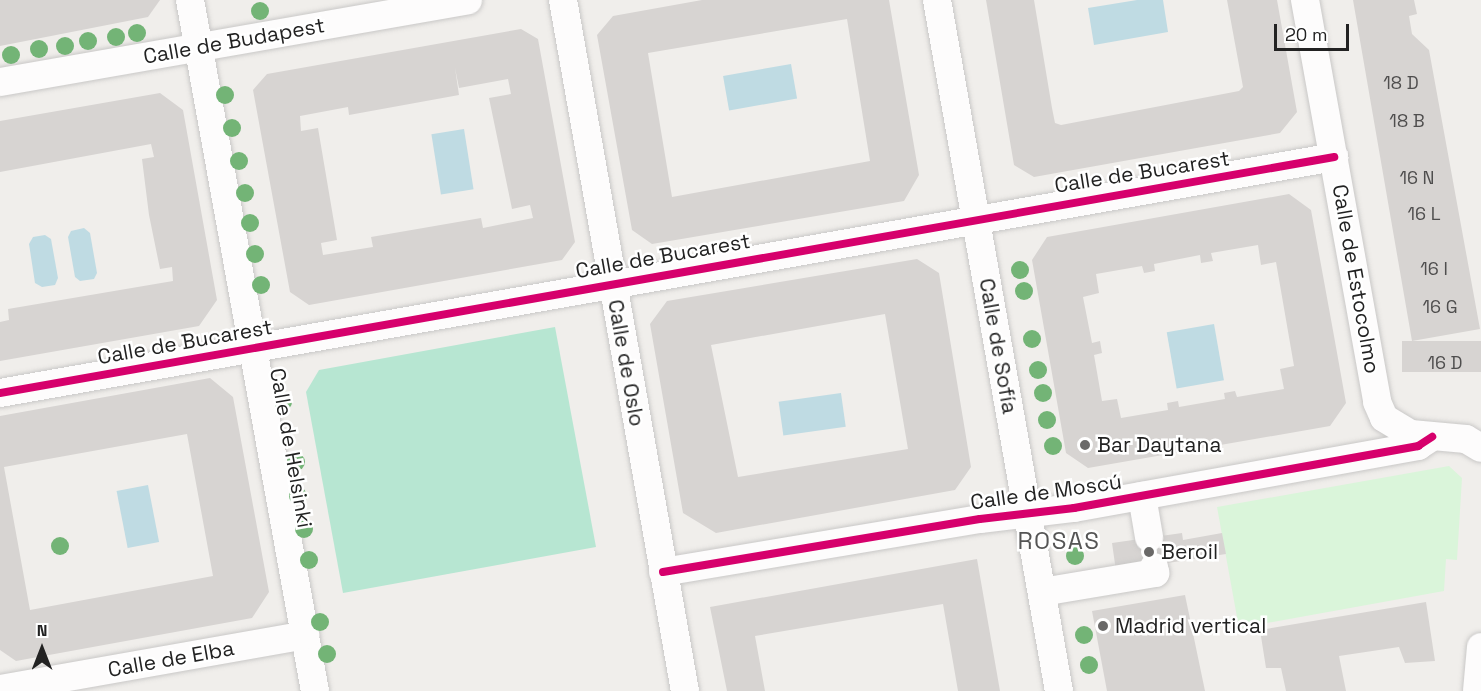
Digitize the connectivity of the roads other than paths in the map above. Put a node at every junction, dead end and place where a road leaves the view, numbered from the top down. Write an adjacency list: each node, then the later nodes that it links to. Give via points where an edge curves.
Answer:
1 (190, 0): 6 (street, Calle de Helsinki)
2 (468, 0): 6 (street, Calle de Budapest)
3 (563, 0): 10 (street, Calle de Oslo)
4 (938, 0): 9 (street, Calle de Sofía)
5 (1305, 0): 8 (street, Calle de Estocolmo)
6 (198, 47): 7 (street, Calle de Budapest); 11 (street, Calle de Helsinki)
7 (0, 82)
8 (1334, 158): 9 (street, Calle de Bucarest); 13 (street, Calle de Estocolmo, via 1377,402 1384,418 1400,428)
9 (975, 219): 10 (street, Calle de Bucarest); 16 (street, Calle de Sofía)
10 (612, 284): 11 (street, Calle de Bucarest); 19 (street, Calle de Oslo)
11 (255, 348): 12 (street, Calle de Bucarest); 21 (street, Calle de Helsinki)
12 (0, 393)
13 (1432, 437): 14 (street, Calle de Estocolmo, via 1466,439); 15 (street, Calle de Moscú, via 1418,446)
14 (1480, 446)
15 (1142, 496): 16 (street, Calle de Moscú); 17 (street)
16 (1028, 512): 19 (street, Calle de Moscú); 20 (street, Calle de Sofía)
17 (1149, 537)
18 (1154, 567): 20 (street, via 1155,573)
19 (663, 572): 25 (street, Calle de Oslo)
20 (1042, 592): 26 (street, Calle de Sofía)
21 (305, 635): 23 (street, Calle de Elba); 24 (street, Calle de Helsinki)
22 (1481, 647): 27 (street)
23 (0, 689)
24 (315, 691)
25 (685, 691)
26 (1059, 691)
27 (1477, 691)

